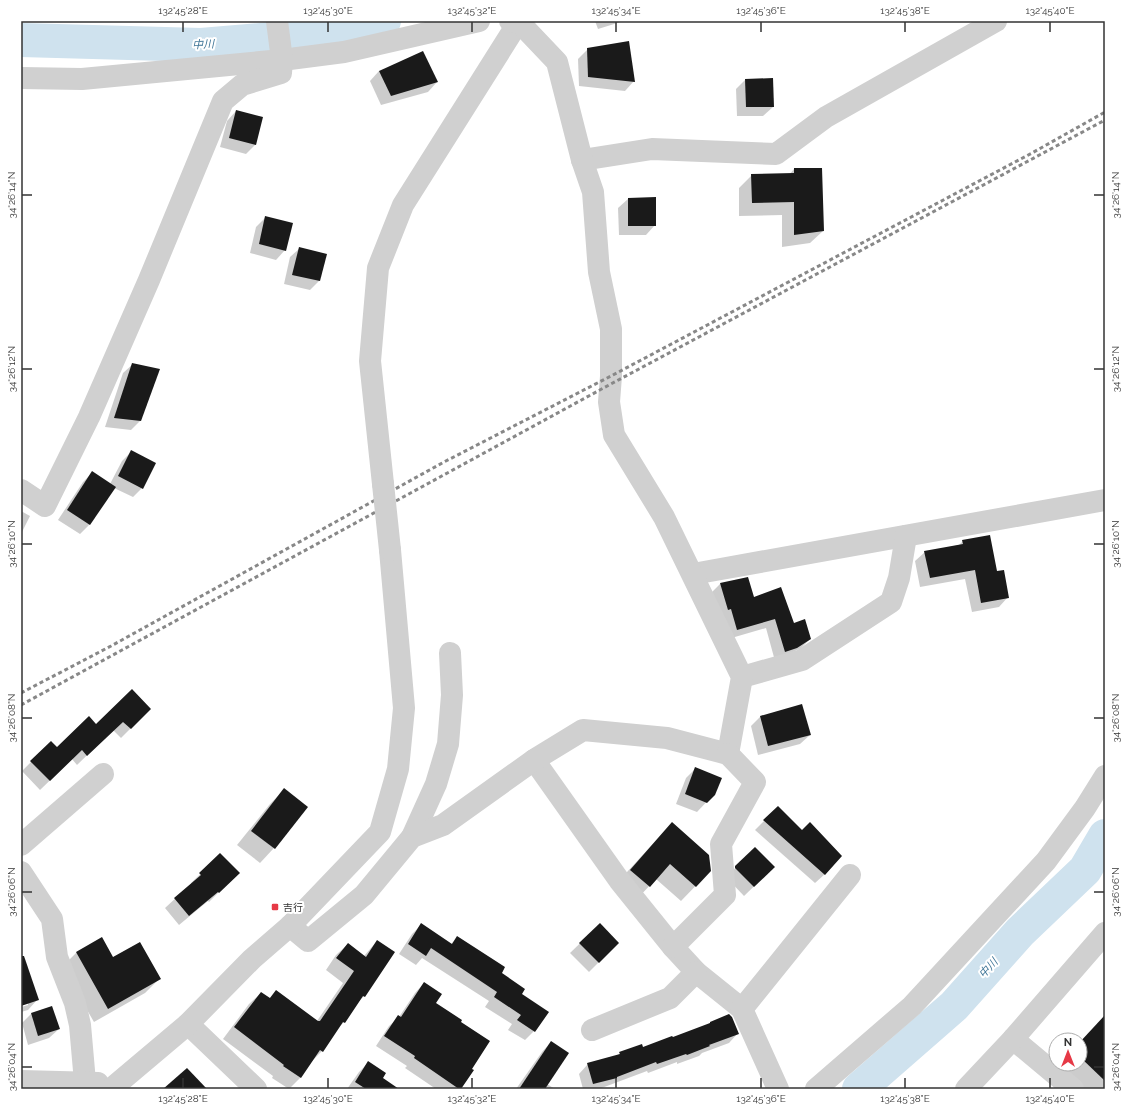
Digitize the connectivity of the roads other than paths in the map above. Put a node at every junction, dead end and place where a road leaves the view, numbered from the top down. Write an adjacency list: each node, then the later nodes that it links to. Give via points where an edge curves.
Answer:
1 (277, 21): 5 (street)
2 (479, 21): 5 (street, via 344,52)
3 (516, 21): 7 (street, via 557,62); 22 (street, bridge, via 403,205 378,268 370,361 404,708 398,769 380,832)
4 (996, 21): 7 (street, via 826,117 776,154 652,149)
5 (281, 55): 6 (street, via 82,79); 8 (street, via 281,73 242,85 223,101 92,410 45,506)
6 (21, 78)
7 (582, 160): 11 (street, via 593,192 599,272 611,329 609,402 614,435 664,517)
8 (21, 490)
9 (1105, 500): 10 (street)
10 (906, 536): 11 (street); 13 (street, via 899,578 891,602 802,660)
11 (692, 574): 13 (street)
12 (450, 653): 18 (street, via 452,695 448,744 436,784)
13 (742, 678): 14 (street)
14 (728, 754): 15 (street, via 667,738 583,730); 24 (street, via 755,782 721,844 725,895)
15 (534, 760): 18 (street, via 443,825); 24 (street, via 619,880)
16 (103, 774): 19 (street)
17 (1105, 776): 35 (street, via 1046,861 928,989 912,1006)
18 (412, 838): 22 (street, via 364,895 308,941)
19 (21, 845)
20 (21, 872): 31 (street, via 52,919 57,957 75,1003 80,1025)
21 (850, 875): 26 (street)
22 (290, 926): 27 (street, via 252,959)
23 (1105, 934): 29 (street)
24 (673, 947): 25 (street)
25 (696, 972): 26 (street); 28 (street, via 670,998)
26 (742, 1010): 34 (street)
27 (188, 1024): 32 (street); 33 (street)
28 (592, 1030)
29 (1013, 1039): 36 (street); 37 (street)
30 (21, 1081): 31 (street)
31 (85, 1082): 32 (street)
32 (114, 1086)
33 (256, 1089)
34 (778, 1089)
35 (816, 1089)
36 (966, 1089)
37 (1073, 1089)

